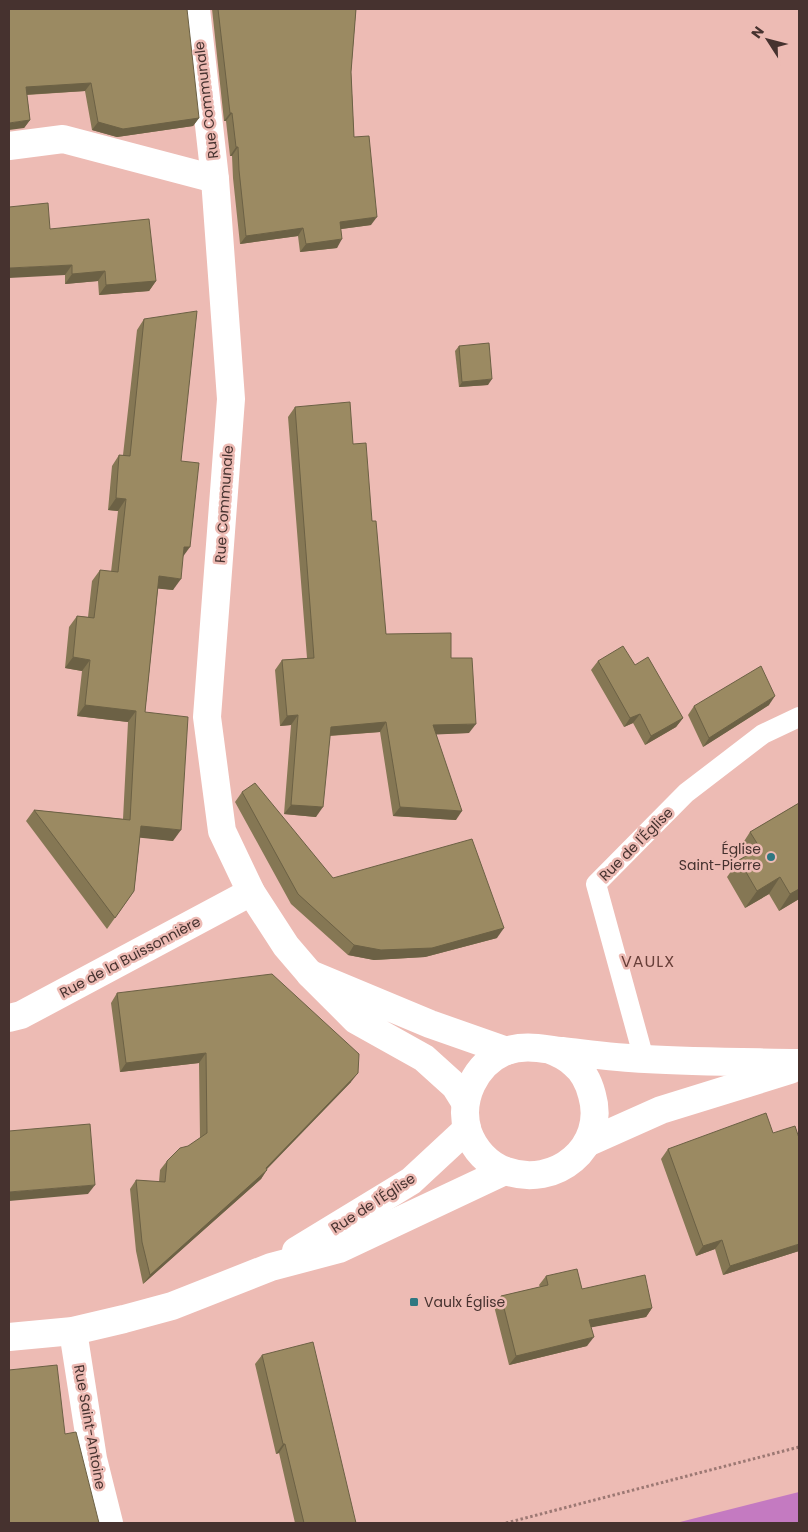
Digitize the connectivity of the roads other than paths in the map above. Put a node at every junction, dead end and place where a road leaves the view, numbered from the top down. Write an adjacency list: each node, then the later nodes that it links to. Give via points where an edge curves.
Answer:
1 (196, 9): 3 (street, Rue Communale)
2 (9, 146): 3 (street, via 63,139)
3 (215, 179): 5 (street, Rue Communale, via 232,399 207,717 222,831)
4 (799, 717): 10 (lane, Rue de l'Église, via 763,734 686,794 596,884)
5 (251, 892): 6 (street, Rue Communale, via 286,946); 7 (street, Rue de la Buissonnière, via 21,1015)
6 (310, 974): 9 (street, via 430,1024); 13 (street, Rue Communale, via 356,1020 424,1058 455,1086)
7 (9, 1018)
8 (550, 1050): 9 (street, via 528,1046); 10 (street); 15 (street, via 574,1064 590,1087 594,1116)
9 (507, 1051): 13 (street, via 479,1071)
10 (644, 1059): 11 (street)
11 (799, 1063)
12 (799, 1067): 15 (street, via 662,1110)
13 (465, 1102): 14 (street)
14 (467, 1129): 16 (street, via 485,1158); 17 (street, Rue de l'Église, via 411,1182)
15 (587, 1143): 16 (street, via 560,1169 542,1175 523,1176)
16 (505, 1171): 17 (street, via 339,1249)
17 (271, 1266): 18 (street, via 172,1306)
18 (72, 1331): 19 (street); 20 (street, Rue Saint-Antoine, via 93,1459)
19 (9, 1337)
20 (109, 1523)

